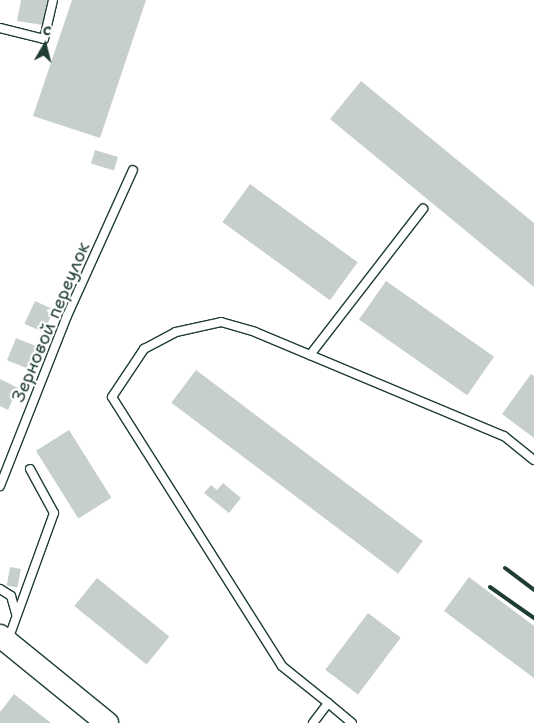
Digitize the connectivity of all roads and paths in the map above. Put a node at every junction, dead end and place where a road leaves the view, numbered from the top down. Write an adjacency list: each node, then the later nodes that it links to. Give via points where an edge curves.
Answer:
1 (53, 0): 2 (lane, via 44,39)
2 (0, 28)
3 (133, 170): 8 (lane, Зерновой переулок, via 67,316)
4 (423, 210): 5 (lane)
5 (310, 355): 6 (lane, via 504,436); 12 (lane, via 221,322 176,332 144,349 112,397 282,666)
6 (534, 460)
7 (30, 469): 10 (lane, via 54,513)
8 (0, 486)
9 (0, 589): 10 (lane, via 11,596)
10 (16, 615): 11 (lane)
11 (4, 639): 13 (main road)
12 (328, 703): 14 (lane); 15 (lane)
13 (107, 723)
14 (313, 723)
15 (352, 723)

